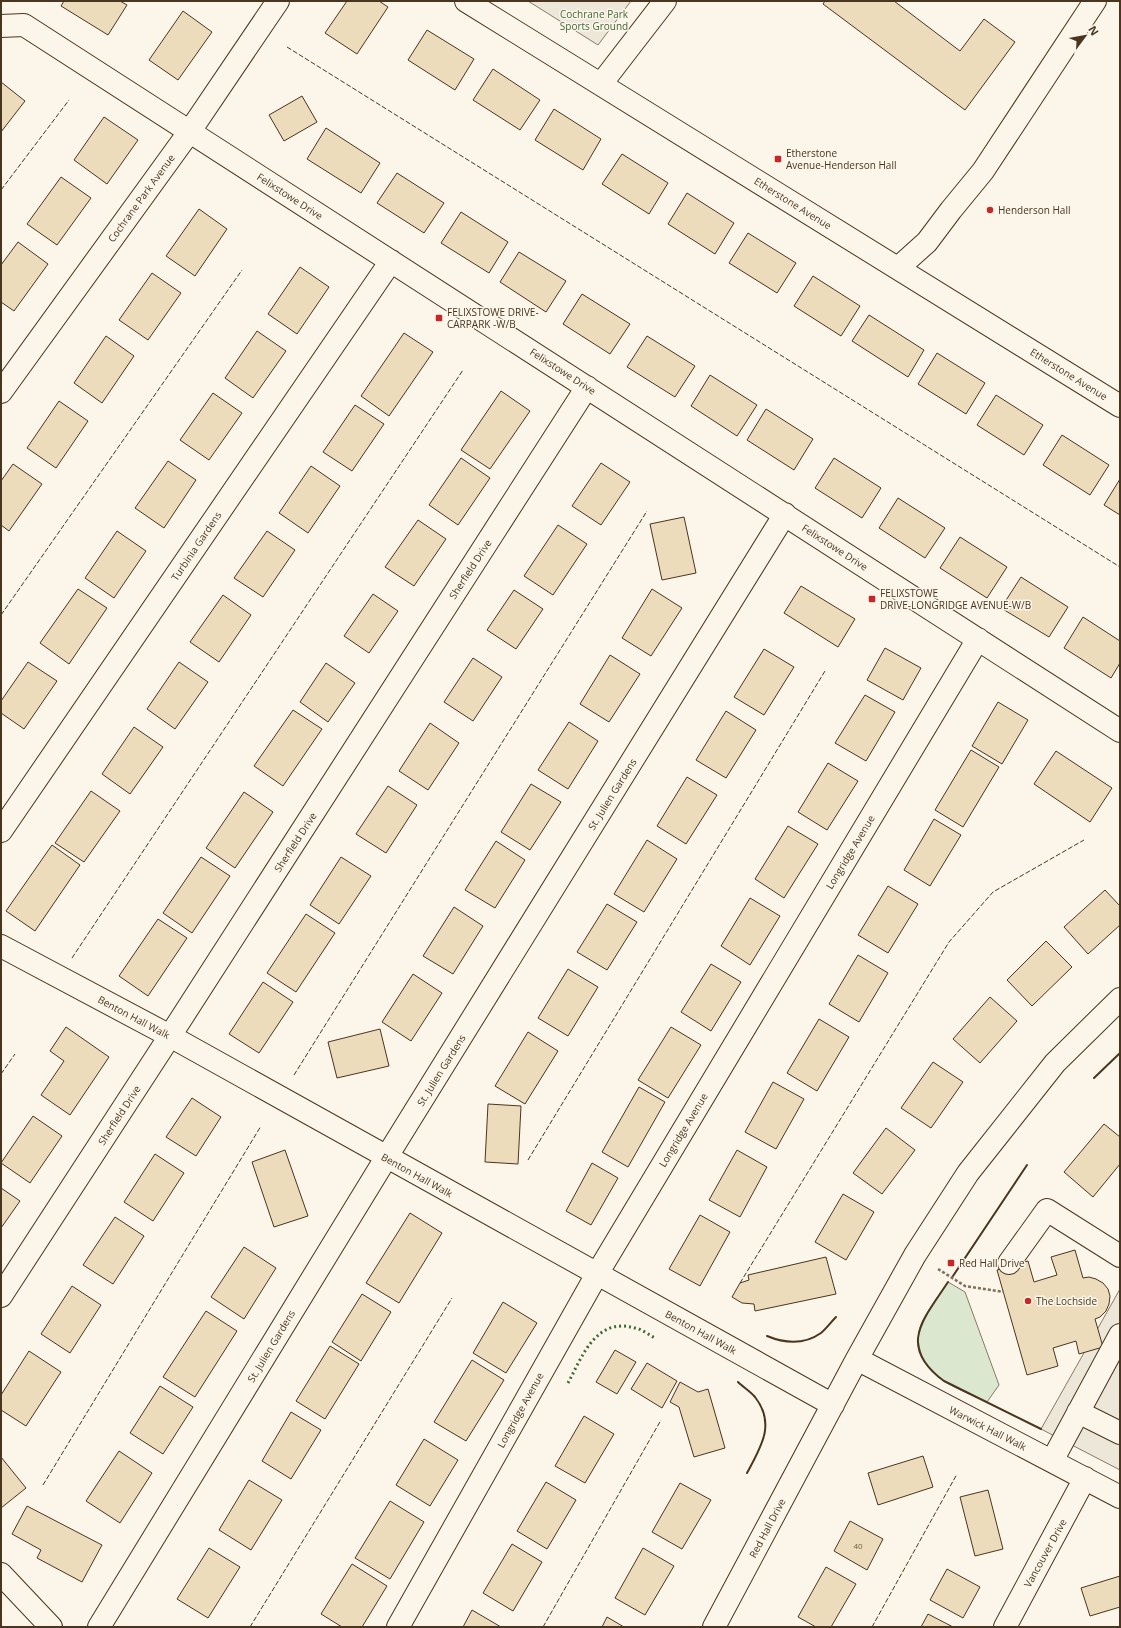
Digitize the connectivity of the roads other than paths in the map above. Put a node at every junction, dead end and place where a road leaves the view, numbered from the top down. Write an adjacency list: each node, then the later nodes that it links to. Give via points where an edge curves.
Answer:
1 (278, 1): 7 (street, Cochrane Park Avenue)
2 (466, 1): 6 (street, Etherstone Avenue)
3 (665, 1): 6 (street)
4 (1095, 1): 9 (street, via 983,171 927,242)
5 (1, 26): 7 (street, Felixstowe Drive, via 24,25)
6 (601, 84): 9 (street, Etherstone Avenue)
7 (190, 131): 8 (street, Felixstowe Drive); 11 (street, Cochrane Park Avenue)
8 (391, 261): 10 (street, Felixstowe Drive); 16 (street, Turbinia Gardens)
9 (898, 268): 12 (street, Etherstone Avenue)
10 (587, 387): 13 (street, Felixstowe Drive); 19 (street, Sherfield Drive)
11 (1, 392)
12 (1120, 406)
13 (785, 514): 14 (street, Felixstowe Drive); 20 (street, St. Julien Gardens)
14 (978, 638): 15 (street, Felixstowe Drive); 23 (street, Longridge Avenue)
15 (1120, 731)
16 (1, 831)
17 (1, 946): 19 (street, Benton Hall Walk)
18 (1120, 999): 26 (street, Red Hall Drive, via 1056,1062 968,1173 915,1255)
19 (170, 1036): 20 (street, Benton Hall Walk); 24 (street, Sherfield Drive)
20 (386, 1158): 23 (street, Benton Hall Walk); 35 (street, St. Julien Gardens)
21 (1120, 1256): 22 (street, via 1047,1210)
22 (1010, 1263)
23 (597, 1274): 27 (street, Benton Hall Walk); 36 (street, Longridge Avenue)
24 (1, 1296)
25 (1120, 1335): 28 (street)
26 (856, 1359): 27 (street, Red Hall Drive); 30 (street, Warwick Hall Walk)
27 (833, 1405): 37 (street, Red Hall Drive)
28 (1078, 1412): 29 (street); 30 (street)
29 (1120, 1433)
30 (1052, 1461): 31 (street, Warwick Hall Walk)
31 (1086, 1478): 32 (street, Warwick Hall Walk); 38 (street, Vancouver Drive)
32 (1120, 1496)
33 (1, 1574): 34 (street)
34 (51, 1627)
35 (99, 1627)
36 (398, 1627)
37 (714, 1627)
38 (1005, 1627)

